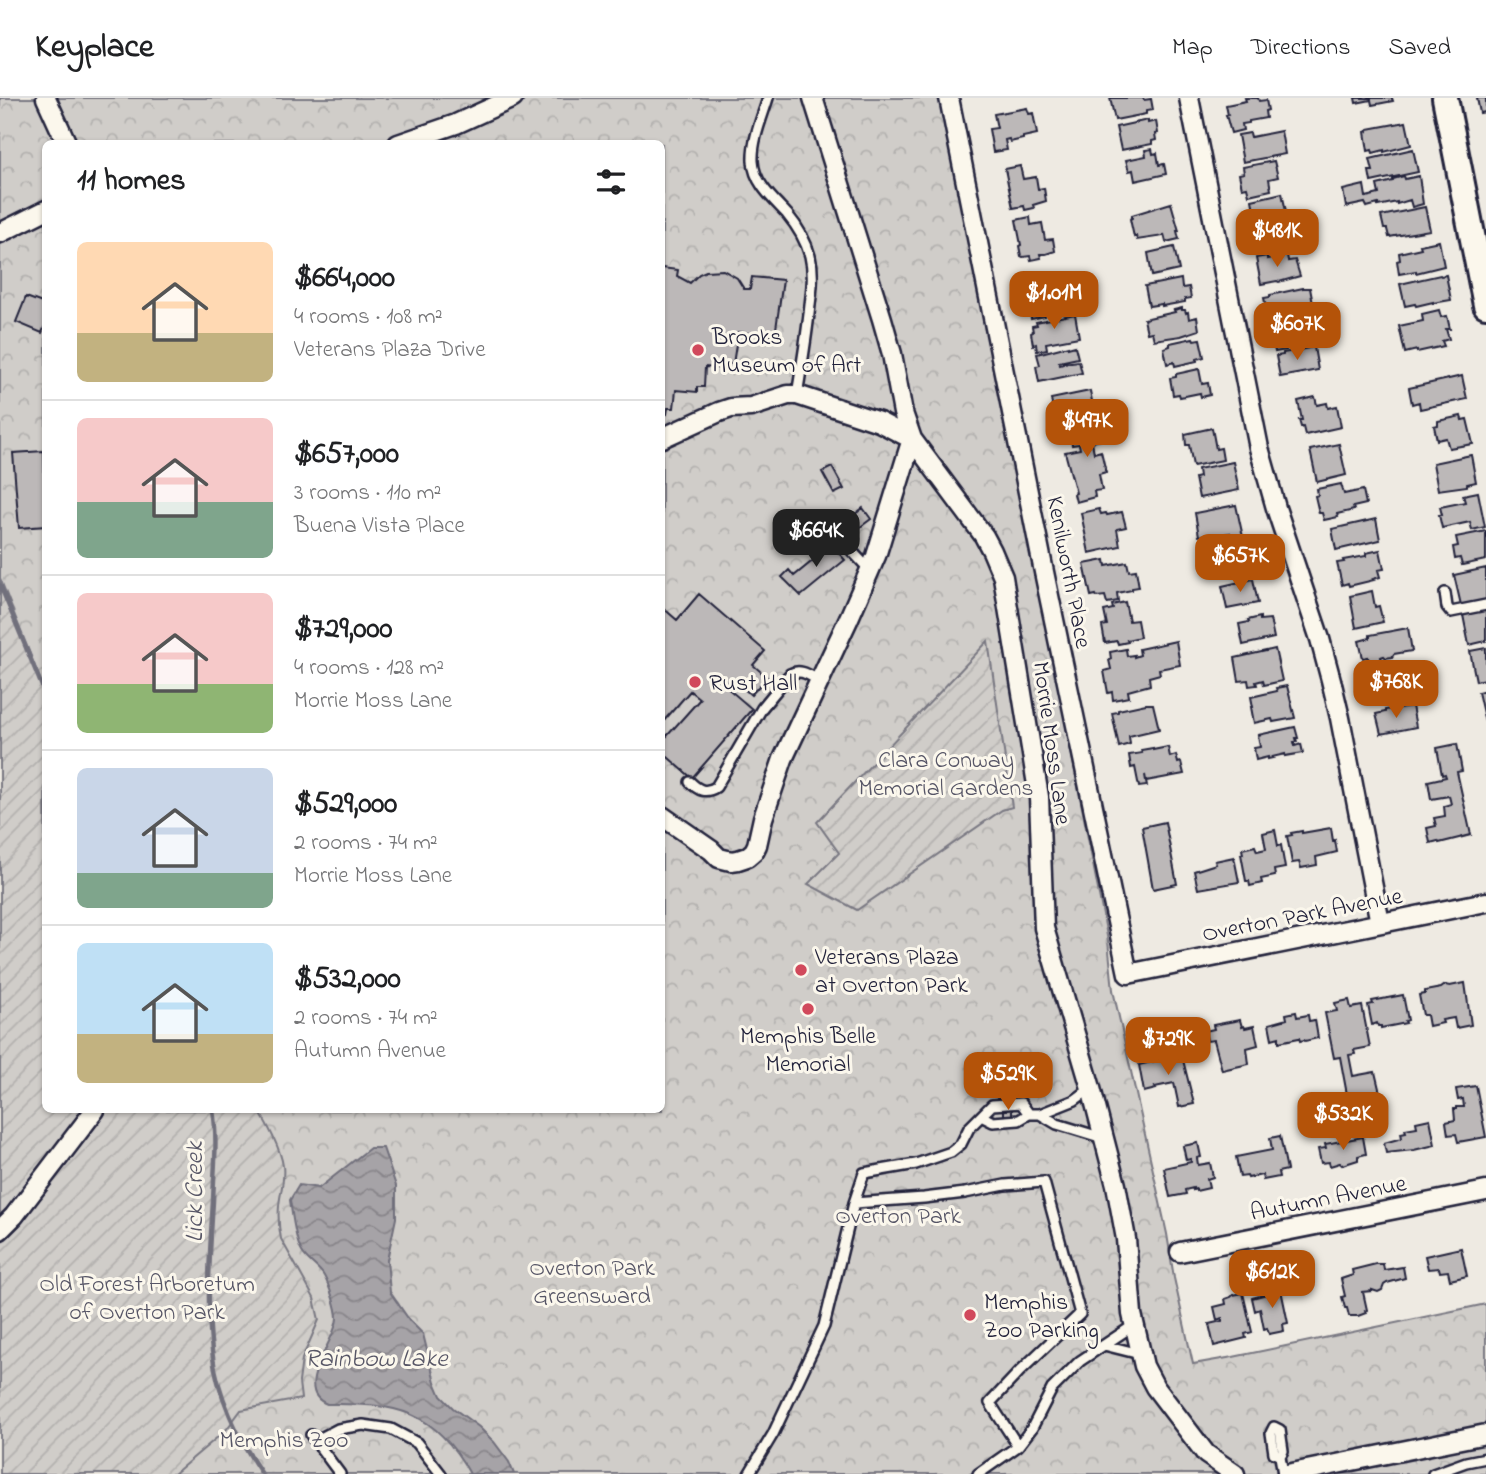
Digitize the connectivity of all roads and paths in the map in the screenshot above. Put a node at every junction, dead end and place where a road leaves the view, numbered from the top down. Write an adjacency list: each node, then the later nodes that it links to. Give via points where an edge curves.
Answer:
1 (46, 98): 8 (street)
2 (513, 98): 9 (street)
3 (768, 98): 13 (lane, via 755,138 753,163 761,184 801,235 812,269)
4 (813, 98): 15 (street, Morrie Moss Lane, via 882,319)
5 (949, 98): 25 (street, Kenilworth Place)
6 (1189, 98): 24 (street, via 1259,448 1331,680)
7 (1445, 98): 12 (main road)
8 (65, 140)
9 (410, 140)
10 (42, 212): 11 (street)
11 (0, 233)
12 (1486, 305)
13 (797, 395): 14 (street, via 731,408); 15 (street, via 879,422)
14 (665, 438)
15 (912, 439): 17 (street); 26 (street, Morrie Moss Lane, via 980,530 1003,577 1039,797 1044,928)
16 (849, 548): 17 (lane)
17 (871, 568): 20 (street)
18 (1445, 593): 19 (lane, via 1451,612)
19 (1486, 605)
20 (820, 681): 21 (lane, via 802,672 790,674 762,708 716,787 704,791); 22 (street, via 783,759 754,851 738,860 719,858)
21 (690, 782)
22 (665, 818)
23 (1486, 902): 24 (street, Overton Park Avenue)
24 (1380, 923): 25 (street, Overton Park Avenue)
25 (1128, 974)
26 (1091, 1088): 29 (lane); 31 (street, Morrie Moss Lane)
27 (93, 1113): 34 (street)
28 (1029, 1114): 29 (lane); 30 (lane, via 1019,1120 993,1122); 30 (lane, via 1020,1104 1011,1104 992,1105)
29 (1040, 1114): 31 (lane)
30 (981, 1116): 33 (lane, via 951,1153 864,1173)
31 (1105, 1139): 36 (street, Morrie Moss Lane, via 1123,1219)
32 (1486, 1191): 35 (street, Autumn Avenue)
33 (854, 1203): 40 (lane, via 1044,1182 1080,1314 990,1403); 46 (lane, via 824,1326 774,1434)
34 (0, 1230)
35 (1180, 1252)
36 (1134, 1325): 37 (lane); 38 (street, Morrie Moss Lane)
37 (1104, 1345): 38 (lane); 40 (lane, via 1052,1389)
38 (1141, 1354): 48 (street, Morrie Moss Lane, via 1155,1387 1206,1454)
39 (1486, 1434): 43 (street)
40 (1018, 1446): 47 (lane)
41 (1280, 1456): 49 (lane)
42 (1486, 1458): 50 (lane)
43 (1321, 1471): 49 (street)
44 (340, 1474): 45 (lane, via 313,1438 363,1425 391,1429 417,1443)
45 (441, 1474)
46 (749, 1474)
47 (978, 1474)
48 (1235, 1474)
49 (1285, 1474)
50 (1433, 1474)

